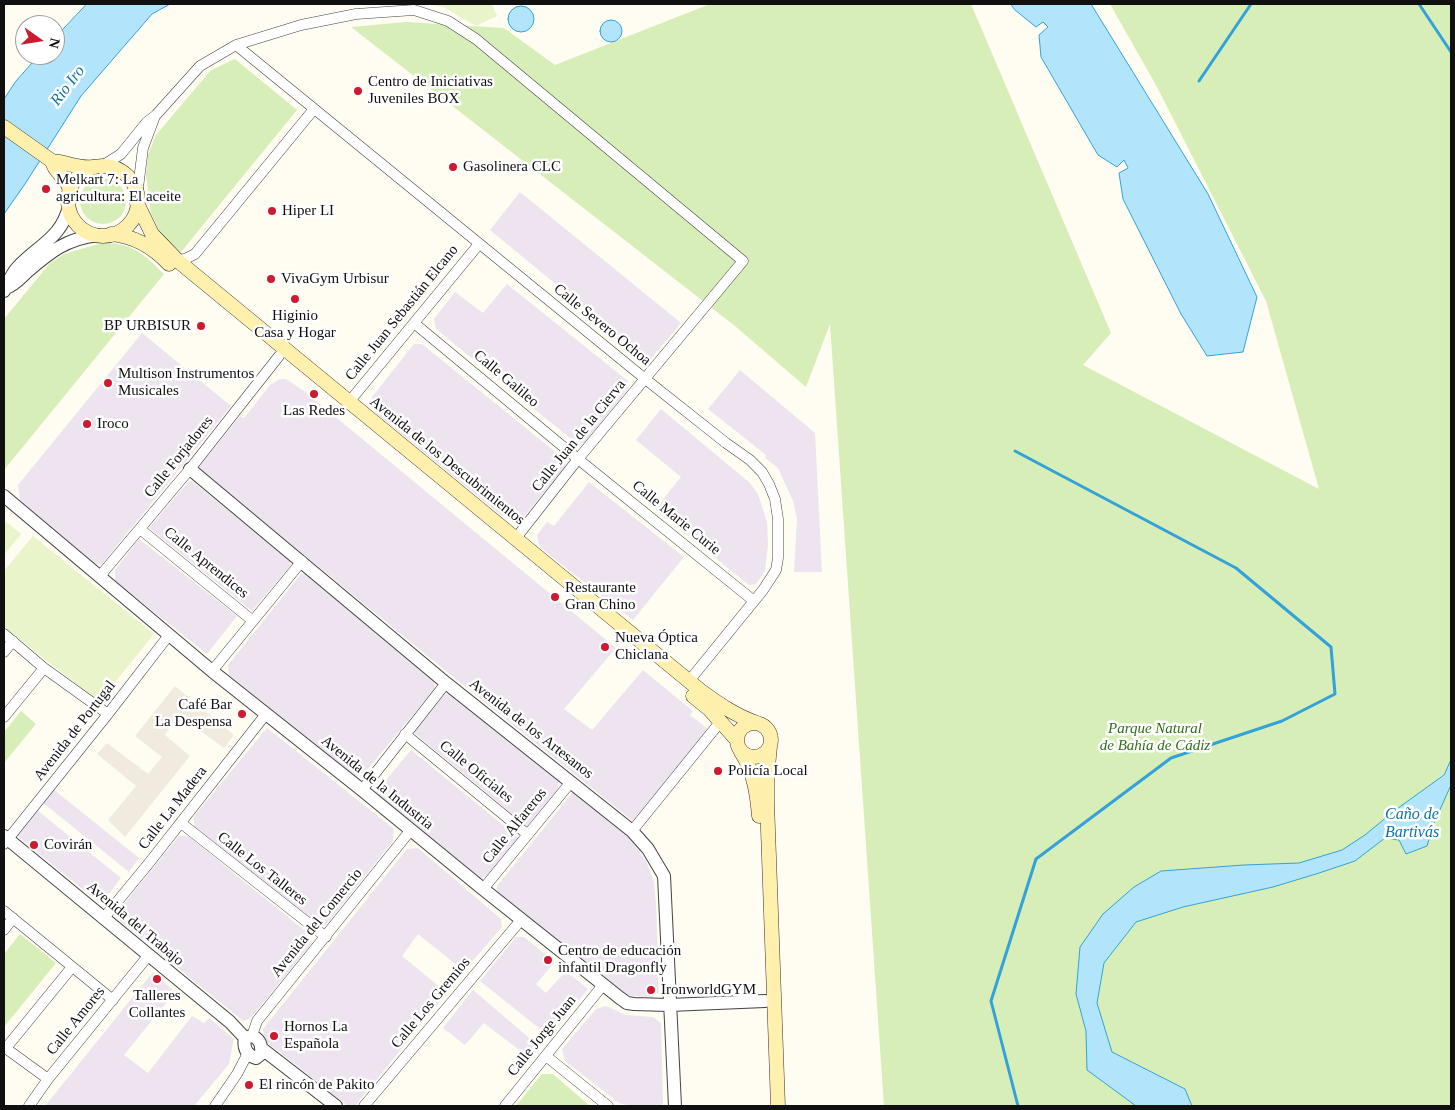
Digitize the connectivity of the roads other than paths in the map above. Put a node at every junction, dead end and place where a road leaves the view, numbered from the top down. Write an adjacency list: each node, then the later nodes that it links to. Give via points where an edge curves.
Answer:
1 (236, 45): 2 (street, Calle Severo Ochoa); 3 (street, via 200,66); 17 (street, Calle Juan de la Cierva, via 301,25 356,14 414,10 448,21 476,39 743,261)
2 (314, 109): 12 (street, Calle Severo Ochoa); 13 (street, via 195,254)
3 (156, 115): 6 (street, via 121,154); 8 (street, via 142,153)
4 (4, 127): 5 (main road)
5 (52, 161): 6 (main road, via 82,168); 7 (main road)
6 (98, 167): 7 (main road, via 82,173); 8 (main road, via 116,168 122,172 132,182)
7 (70, 191): 9 (main road)
8 (137, 200): 10 (main road, via 129,223); 13 (main road, Avenida de los Descubrimientos, via 152,234)
9 (69, 206): 11 (main road, via 78,225); 14 (street, via 62,226 18,266 8,279)
10 (111, 234): 11 (main road); 16 (main road, Avenida de los Descubrimientos, via 126,236 151,249)
11 (97, 235): 14 (street, via 84,236 53,250)
12 (478, 244): 15 (street, Calle Juan Sebastián Elcano); 17 (street, Calle Severo Ochoa)
13 (178, 261): 18 (main road, Avenida de los Descubrimientos)
14 (5, 290)
15 (414, 323): 18 (street, Calle Juan Sebastián Elcano); 19 (street, Calle Galileo)
16 (279, 356): 20 (street, Calle Forjadores); 39 (main road, Avenida de los Descubrimientos)
17 (644, 378): 19 (street, Calle Juan de la Cierva); 26 (street, Calle Severo Ochoa, via 750,460 770,484 778,519 778,558 776,570)
18 (349, 402): 23 (main road, Avenida de los Descubrimientos)
19 (578, 459): 23 (street, Calle Juan de la Cierva); 26 (street, Calle Marie Curie)
20 (190, 469): 22 (street, Calle Forjadores); 24 (street, Avenida de los Artesanos)
21 (4, 496): 25 (street, Avenida de la Industria)
22 (140, 528): 25 (street, Calle Forjadores); 27 (street, Calle Aprendices)
23 (516, 538): 34 (main road, Avenida de los Descubrimientos)
24 (302, 561): 27 (street); 35 (street, Avenida de los Artesanos)
25 (100, 576): 29 (street, Avenida de la Industria)
26 (754, 601): 34 (street, Calle Severo Ochoa)
27 (253, 621): 33 (street)
28 (4, 634): 30 (street)
29 (169, 635): 33 (street, Avenida de la Industria); 36 (street, Avenida de Portugal)
30 (13, 641): 31 (street); 32 (street)
31 (4, 652)
32 (44, 668): 36 (street); 38 (street)
33 (212, 671): 37 (street, Avenida de la Industria)
34 (689, 681): 40 (main road, Avenida de los Descubrimientos, via 721,705)
35 (446, 683): 41 (street); 45 (street, Avenida de los Artesanos)
36 (108, 714): 51 (street, Avenida de Portugal)
37 (266, 714): 46 (street, Avenida de la Industria); 47 (street, Calle La Madera)
38 (4, 717)
39 (722, 721): 42 (main road, Avenida de los Descubrimientos); 49 (street)
40 (757, 722): 42 (main road, via 743,726); 43 (main road, via 769,731)
41 (405, 734): 46 (street); 50 (street, Calle Oficiales)
42 (736, 739): 44 (main road)
43 (770, 746): 44 (main road, via 760,756 750,757); 78 (main road, via 767,786)
44 (741, 752): 63 (main road, via 749,765 758,798)
45 (571, 782): 49 (street, Avenida de los Artesanos); 50 (street, Calle Alfareros)
46 (362, 790): 48 (street, Avenida de la Industria)
47 (181, 823): 55 (street, Calle La Madera); 58 (street, Calle Los Talleres)
48 (410, 831): 52 (street, Avenida de la Industria); 58 (street, Avenida del Comercio)
49 (632, 831): 64 (street, Avenida de los Artesanos, via 648,849 664,876)
50 (527, 834): 52 (street, Calle Alfareros)
51 (5, 840): 55 (street, Avenida del Trabajo)
52 (483, 890): 56 (street, Avenida de la Industria)
53 (4, 911): 54 (street)
54 (13, 918): 57 (street); 60 (street)
55 (102, 919): 59 (street, Avenida del Trabajo)
56 (521, 920): 61 (street, Avenida de la Industria); 73 (street, Calle Los Gremios)
57 (4, 930)
58 (326, 937): 65 (street, Avenida del Comercio, via 257,1021)
59 (148, 956): 62 (street, Calle Amores); 65 (street, Avenida del Trabajo)
60 (72, 967): 62 (street); 66 (street)
61 (603, 985): 64 (street, Avenida de la Industria, via 627,1003); 68 (street, Calle Jorge Juan)
62 (113, 1000): 69 (street, Calle Amores)
63 (765, 1001): 64 (street, Avenida de la Industria); 77 (main road)
64 (669, 1005): 76 (street, Avenida de los Artesanos)
65 (248, 1037): 67 (street, via 244,1047)
66 (5, 1047): 69 (street)
67 (260, 1053): 71 (street, via 237,1074); 72 (street)
68 (546, 1056): 74 (street, Calle Jorge Juan); 75 (street)
69 (48, 1079): 70 (street, Calle Amores)
70 (29, 1106)
71 (215, 1106)
72 (336, 1106)
73 (364, 1106)
74 (504, 1106)
75 (608, 1106)
76 (674, 1106)
77 (769, 1106)
78 (778, 1106)

